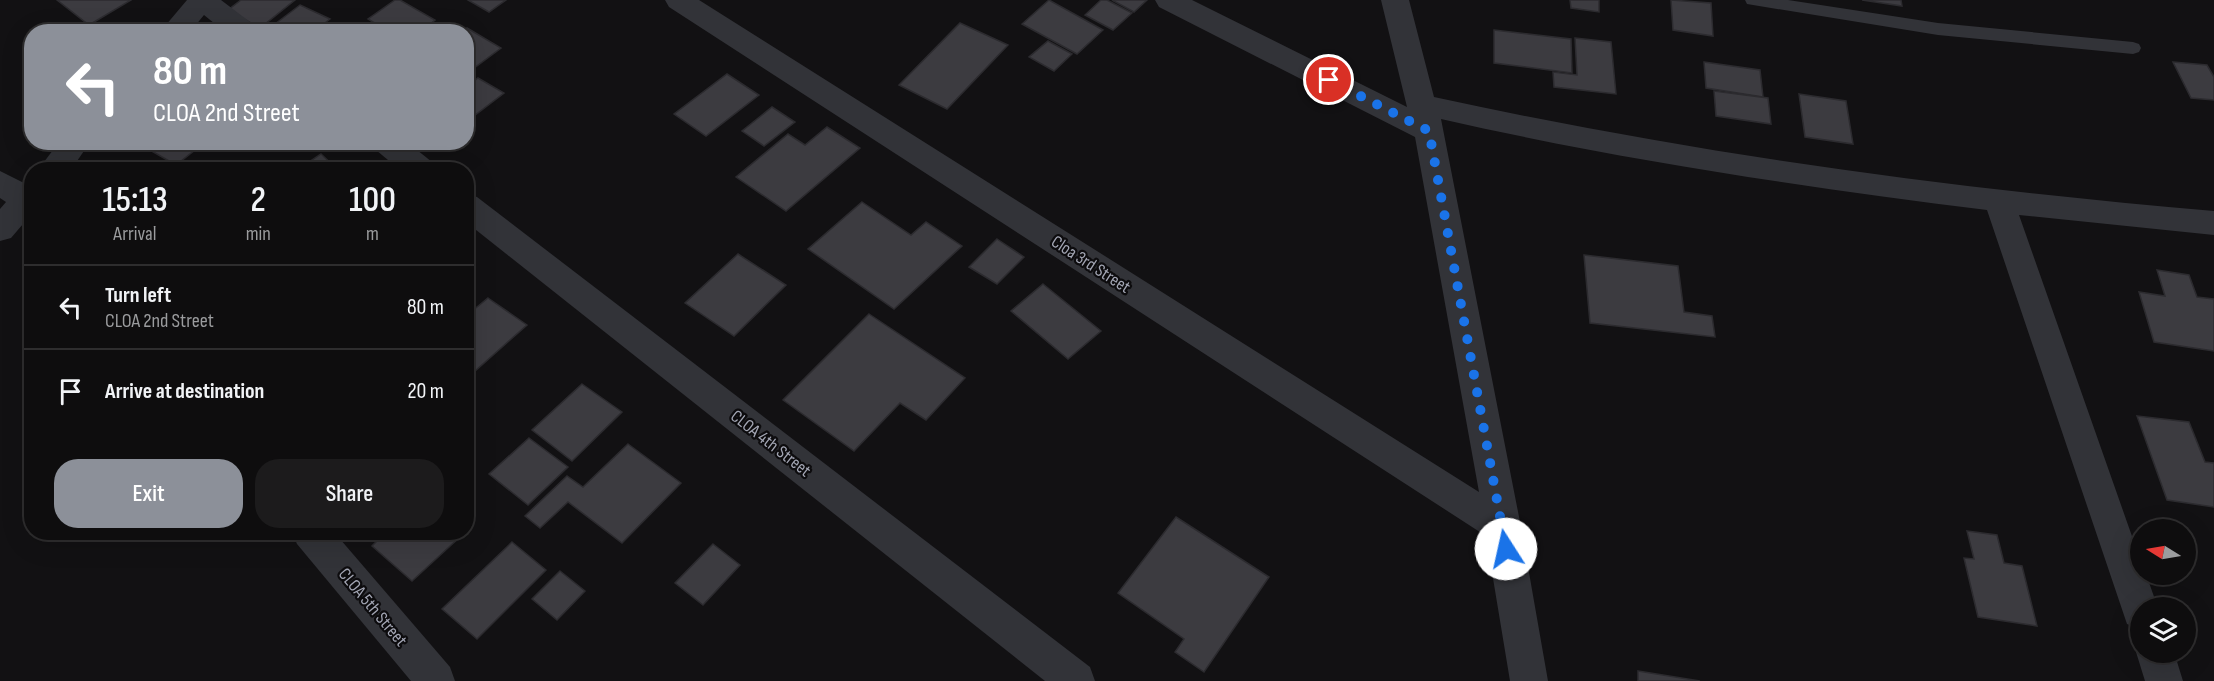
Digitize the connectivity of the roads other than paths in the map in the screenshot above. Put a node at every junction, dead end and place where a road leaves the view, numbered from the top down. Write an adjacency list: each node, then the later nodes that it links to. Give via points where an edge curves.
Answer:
1 (203, 0): 6 (street); 7 (street)
2 (679, 0): 21 (street, Cloa 3rd Street)
3 (1169, 0): 9 (street)
4 (1395, 0): 9 (street)
5 (1753, 0): 8 (lane, via 1938,29)
6 (181, 24)
7 (234, 24)
8 (2133, 48)
9 (1425, 117): 16 (street, via 1503,123 1714,160); 21 (street)
10 (69, 150): 12 (street)
11 (396, 150): 13 (street)
12 (60, 162)
13 (411, 162)
14 (0, 183): 15 (street)
15 (24, 197)
16 (1999, 201): 19 (street); 23 (street)
17 (24, 206): 20 (street)
18 (474, 211): 26 (street, CLOA 4th Street)
19 (2214, 223)
20 (0, 229)
21 (1503, 527): 27 (street)
22 (317, 540): 25 (street, CLOA 5th Street)
23 (2135, 597)
24 (2158, 663): 28 (street)
25 (436, 681)
26 (1076, 681)
27 (1529, 681)
28 (2164, 681)

